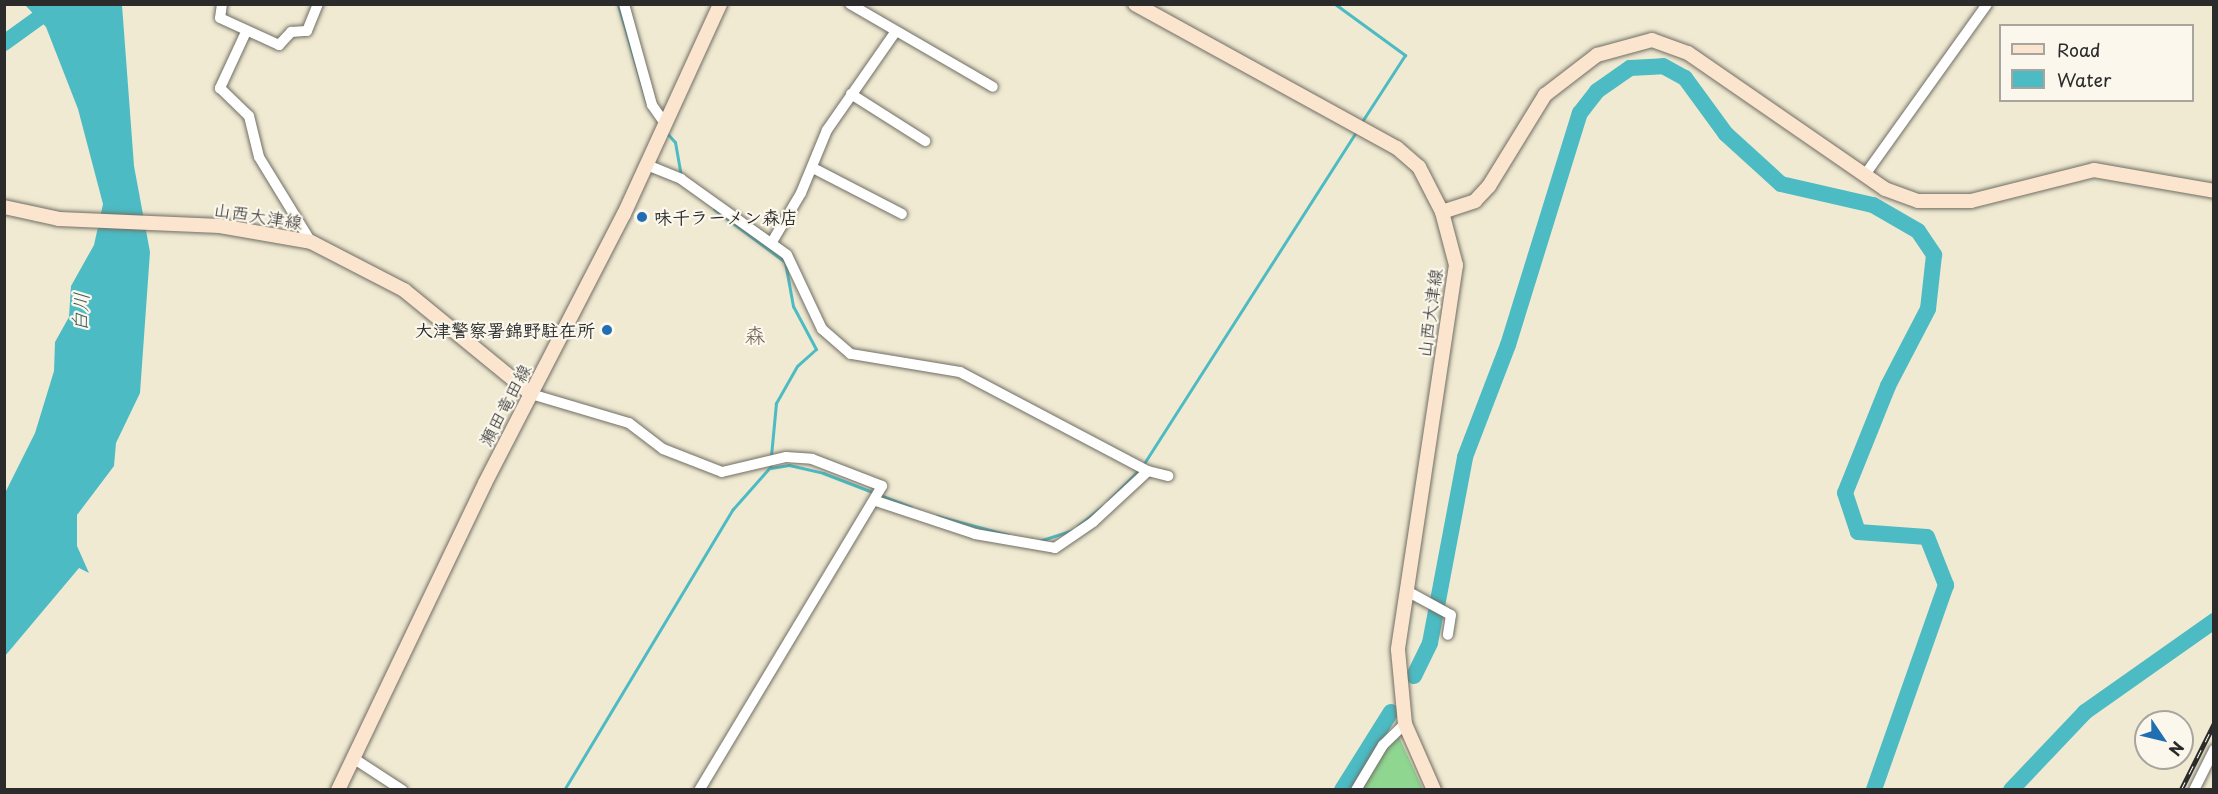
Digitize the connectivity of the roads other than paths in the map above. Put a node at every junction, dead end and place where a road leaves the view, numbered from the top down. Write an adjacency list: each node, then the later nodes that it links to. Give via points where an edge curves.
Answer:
1 (222, 4): 8 (street, via 220,18)
2 (318, 4): 8 (street, via 307,31 291,32 279,45)
3 (624, 4): 12 (street, via 652,105)
4 (720, 4): 12 (main road, 瀬田竜田線)
5 (850, 4): 9 (street)
6 (1135, 4): 19 (main road, 山西大津線, via 1365,129 1419,167)
7 (1987, 4): 16 (street)
8 (245, 34): 21 (street, via 220,88 249,116 259,157)
9 (894, 34): 10 (street); 11 (street)
10 (993, 87)
11 (850, 94): 13 (street); 15 (street, via 827,130)
12 (664, 122): 14 (main road, 瀬田竜田線)
13 (925, 141)
14 (647, 165): 22 (street, via 681,179); 23 (main road, 瀬田竜田線)
15 (813, 168): 20 (street); 22 (street)
16 (1864, 176): 17 (main road, via 1885,189 1940,204 1971,201 2094,170); 19 (main road, via 1688,53 1652,40 1597,55 1545,95 1489,186 1475,201)
17 (2214, 191)
18 (4, 207): 21 (main road, 山西大津線, via 59,219 220,226)
19 (1442, 212): 27 (main road, 山西大津線, via 1456,265)
20 (902, 214)
21 (311, 242): 23 (main road, 山西大津線, via 404,290)
22 (772, 242): 24 (street, via 796,269 822,329 841,348 904,366 960,372)
23 (531, 394): 26 (street, via 629,423 663,449 722,472 786,457 812,459 882,486); 31 (main road, 瀬田竜田線)
24 (1148, 471): 25 (street); 26 (street, via 1093,522 1055,548 975,534)
25 (1168, 476)
26 (876, 501): 34 (street)
27 (1405, 590): 28 (street, via 1451,615); 29 (main road, 山西大津線, via 1398,650)
28 (1448, 635)
29 (1405, 724): 35 (street, via 1383,744); 36 (main road, 山西大津線)
30 (2214, 750): 37 (street)
31 (353, 758): 32 (main road, 瀬田竜田線); 33 (street)
32 (338, 789)
33 (402, 789)
34 (699, 789)
35 (1356, 789)
36 (1434, 789)
37 (2194, 789)

